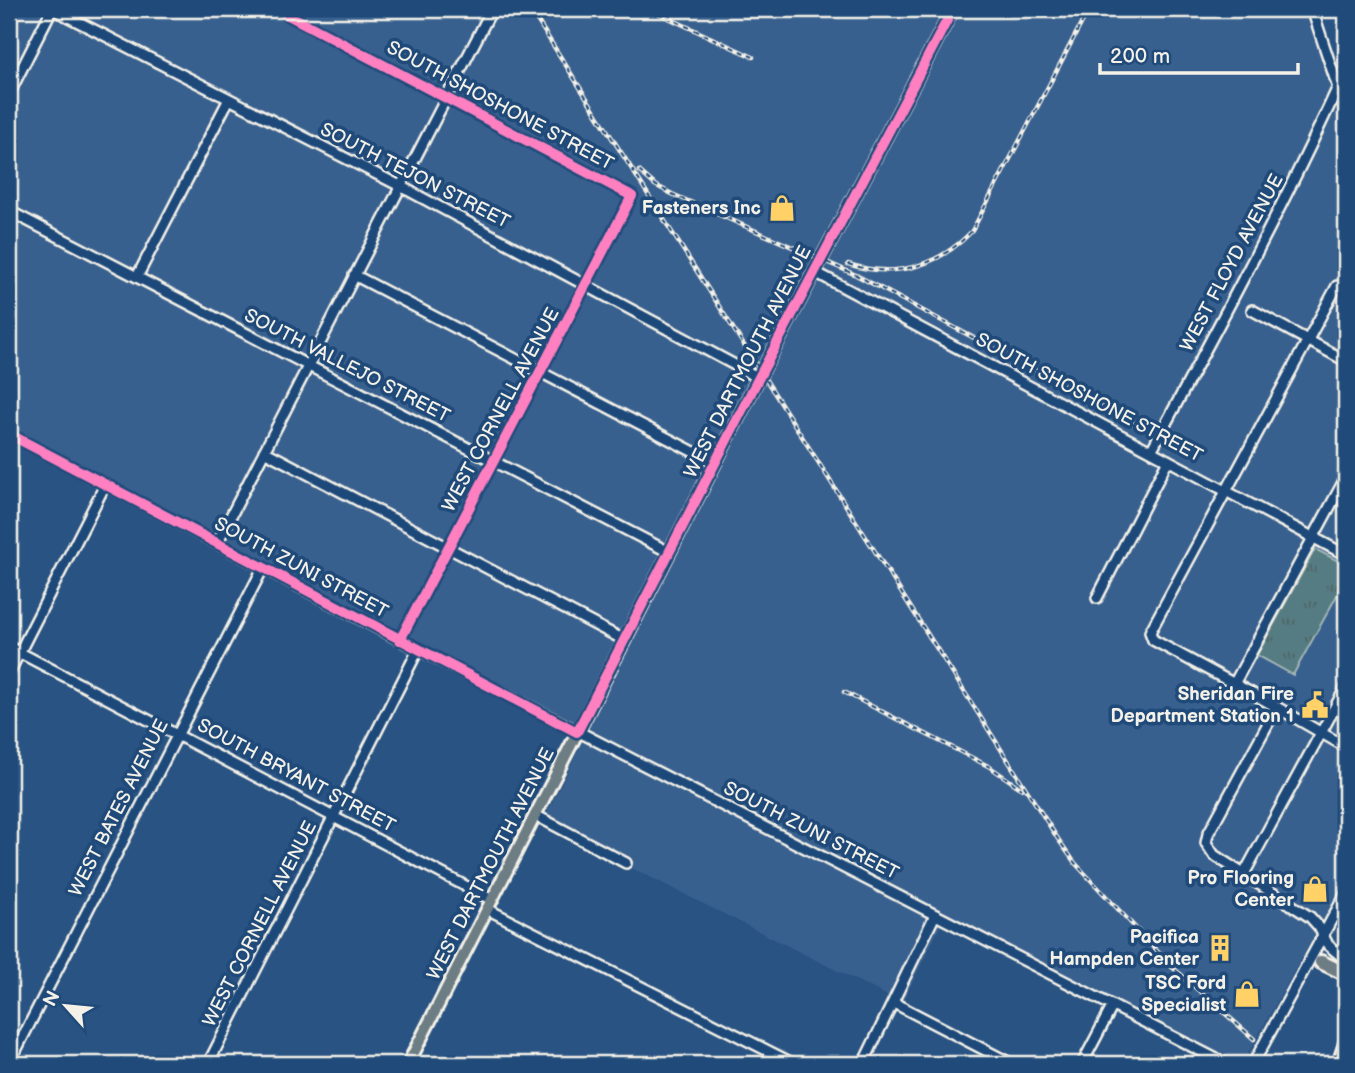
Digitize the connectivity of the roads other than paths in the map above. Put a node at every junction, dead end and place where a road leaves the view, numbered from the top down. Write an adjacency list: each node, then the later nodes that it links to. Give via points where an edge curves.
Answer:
1 (53, 9): 7 (street); 9 (street, SOUTH TEJON STREET)
2 (278, 9): 8 (street, SOUTH SHOSHONE STREET)
3 (492, 9): 8 (street)
4 (953, 9): 14 (main road, WEST DARTMOUTH AVENUE)
5 (1312, 9): 6 (street)
6 (1338, 87): 10 (street); 27 (street, WEST FLOYD AVENUE, via 1301,168)
7 (9, 94)
8 (446, 97): 11 (street); 12 (street, SOUTH SHOSHONE STREET)
9 (229, 99): 11 (street, SOUTH TEJON STREET); 16 (street)
10 (1346, 112)
11 (400, 186): 15 (street); 17 (street, SOUTH TEJON STREET)
12 (632, 196): 17 (street, WEST CORNELL AVENUE)
13 (9, 211): 16 (street, SOUTH VALLEJO STREET)
14 (815, 272): 24 (main road, WEST DARTMOUTH AVENUE); 27 (street, SOUTH SHOSHONE STREET)
15 (355, 275): 22 (street); 23 (street)
16 (137, 277): 22 (street, SOUTH VALLEJO STREET)
17 (586, 285): 23 (street, WEST CORNELL AVENUE); 24 (street, SOUTH TEJON STREET)
18 (1337, 286): 20 (street)
19 (1252, 310): 20 (street)
20 (1308, 340): 21 (street); 33 (street)
21 (1346, 361)
22 (308, 365): 26 (street); 29 (street, SOUTH VALLEJO STREET)
23 (540, 372): 29 (street, WEST CORNELL AVENUE); 30 (street)
24 (759, 378): 30 (main road, WEST DARTMOUTH AVENUE)
25 (9, 434): 32 (street, SOUTH ZUNI STREET)
26 (264, 451): 35 (street); 36 (street)
27 (1151, 451): 28 (street, SOUTH SHOSHONE STREET)
28 (1168, 460): 33 (street, SOUTH SHOSHONE STREET); 40 (street)
29 (494, 461): 36 (street, WEST CORNELL AVENUE); 37 (street, SOUTH VALLEJO STREET)
30 (715, 463): 37 (main road, WEST DARTMOUTH AVENUE)
31 (1346, 477): 34 (street)
32 (105, 485): 35 (street, SOUTH ZUNI STREET); 45 (street)
33 (1226, 491): 34 (street, SOUTH SHOSHONE STREET); 47 (street, via 1150,636)
34 (1313, 538): 38 (street, SOUTH SHOSHONE STREET); 47 (street)
35 (217, 543): 39 (street, SOUTH ZUNI STREET)
36 (448, 548): 41 (street, WEST CORNELL AVENUE); 42 (street)
37 (669, 552): 42 (main road, WEST DARTMOUTH AVENUE)
38 (1346, 555)
39 (263, 568): 41 (street, SOUTH ZUNI STREET); 51 (street, WEST BATES AVENUE)
40 (1097, 598)
41 (400, 640): 44 (street, SOUTH ZUNI STREET)
42 (624, 640): 50 (main road, WEST DARTMOUTH AVENUE)
43 (9, 647): 45 (street, SOUTH BRYANT STREET)
44 (418, 650): 50 (street, SOUTH ZUNI STREET); 55 (street, WEST CORNELL AVENUE)
45 (19, 653): 46 (street); 51 (street, SOUTH BRYANT STREET)
46 (9, 673)
47 (1234, 684): 49 (street)
48 (1346, 687): 52 (street)
49 (1278, 707): 52 (street); 57 (street, via 1206,839 1210,850)
50 (577, 732): 54 (main road, WEST DARTMOUTH AVENUE); 60 (street, SOUTH ZUNI STREET)
51 (176, 733): 55 (street, SOUTH BRYANT STREET); 69 (street, WEST BATES AVENUE)
52 (1321, 733): 53 (street); 57 (street)
53 (1346, 747)
54 (535, 815): 56 (street); 59 (main road, WEST DARTMOUTH AVENUE)
55 (335, 816): 59 (street, SOUTH BRYANT STREET); 70 (street, WEST CORNELL AVENUE)
56 (626, 863)
57 (1244, 874): 61 (street, via 1310,917)
58 (1346, 893): 61 (street)
59 (490, 904): 71 (main road, WEST DARTMOUTH AVENUE); 72 (street, SOUTH BRYANT STREET)
60 (935, 915): 66 (street); 67 (street, SOUTH ZUNI STREET)
61 (1322, 936): 62 (street); 63 (street); 64 (street)
62 (1346, 960): 63 (street)
63 (1321, 962): 64 (street); 65 (highway)
64 (1304, 969): 77 (street)
65 (1346, 974)
66 (894, 1003): 73 (street); 74 (street)
67 (1112, 1007): 75 (street); 76 (street, SOUTH ZUNI STREET)
68 (1346, 1043): 78 (highway)
69 (9, 1064)
70 (208, 1064)
71 (408, 1064)
72 (794, 1064)
73 (863, 1064)
74 (1012, 1064)
75 (1082, 1064)
76 (1226, 1064)
77 (1253, 1064)
78 (1339, 1064)

